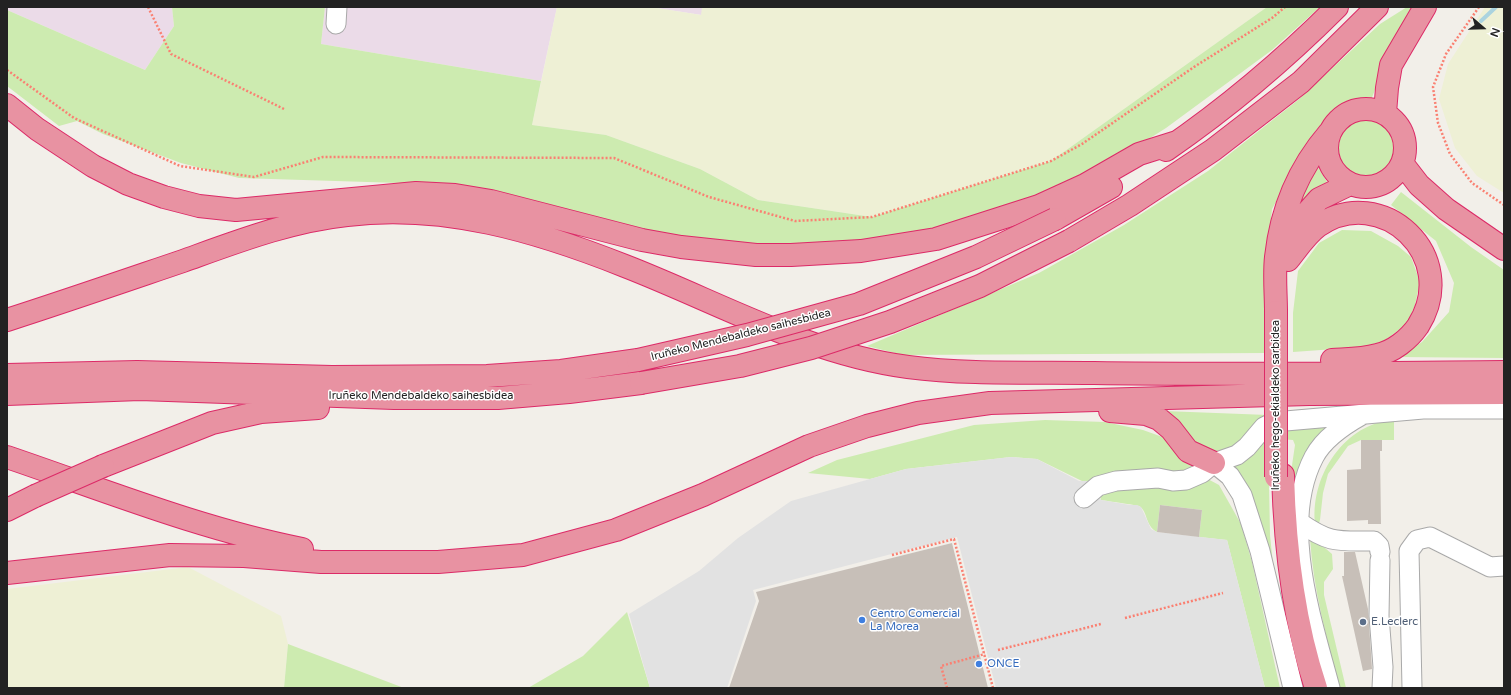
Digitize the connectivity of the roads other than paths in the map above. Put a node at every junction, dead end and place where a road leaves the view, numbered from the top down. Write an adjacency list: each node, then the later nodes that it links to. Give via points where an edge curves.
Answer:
1 (1337, 7): 7 (highway, Iruñeko Mendebaldeko saihesbidea, via 1297,47)
2 (1377, 7): 21 (highway, Iruñeko Mendebaldeko saihesbidea, bridge, via 1301,82 1213,150 1130,205 1069,241 980,286 890,322 819,345 740,366 641,383 498,398)
3 (1424, 7): 5 (highway, via 1391,65)
4 (7, 105): 10 (highway, via 47,136 93,166 128,184 199,206 236,210)
5 (1385, 113): 6 (highway, via 1373,109 1359,109 1347,113 1336,121); 8 (highway, via 1401,130 1405,146)
6 (1329, 133): 9 (highway, via 1326,153 1329,163 1341,179); 14 (highway, Iruñeko hego-ekialdeko sarbidea, via 1300,173 1288,201 1276,258)
7 (1177, 142): 10 (highway, via 1139,154 1039,206 936,239 861,251 756,255 681,247 606,232 455,195 416,193); 18 (highway, Iruñeko Mendebaldeko saihesbidea, bridge, via 1117,184 1054,219 976,257 859,304 747,335 638,360 561,371 487,376 332,377 137,372)
8 (1402, 163): 9 (highway, via 1386,182 1362,187); 11 (highway, via 1418,185)
9 (1350, 184): 12 (highway, Iruñeko hego-ekialdeko sarbidea, via 1319,199 1303,217 1291,243)
10 (377, 197): 13 (highway, via 444,202 529,221 592,242 666,272)
11 (1504, 249)
12 (1288, 260): 14 (highway, Iruñeko hego-ekialdeko sarbidea); 17 (highway, via 1317,227 1334,217 1351,213 1376,216 1393,222 1404,230 1423,251 1429,265 1432,284 1429,302 1413,333 1400,345 1378,355)
13 (704, 299): 15 (highway, via 598,256 492,223 441,214 355,214 301,223 255,235); 17 (highway, via 807,342 874,361 907,367 945,371)
14 (1279, 312): 27 (highway, Iruñeko hego-ekialdeko sarbidea, bridge)
15 (7, 320)
16 (1504, 372): 17 (highway)
17 (1139, 373)
18 (7, 374)
19 (1504, 393): 22 (highway, via 1070,399)
20 (7, 394): 21 (highway, Iruñeko Mendebaldeko saihesbidea, via 140,389)
21 (394, 398): 29 (highway, bridge, via 364,404 261,412 212,423 103,466)
22 (948, 408): 26 (highway, via 969,414 1056,410 1146,414 1159,419 1171,429 1188,451); 31 (highway, via 868,426 809,446 703,495 616,530 523,555 438,562)
23 (1504, 409): 24 (street, via 1423,409)
24 (1363, 414): 26 (street, via 1274,422 1264,427 1237,455); 30 (street, via 1332,436 1315,456 1305,480)
25 (7, 457): 31 (highway, via 161,511 271,543)
26 (1214, 463): 28 (street, via 1202,473 1186,480 1116,480 1098,486); 34 (street, via 1230,476 1242,495 1260,551)
27 (1280, 476): 35 (highway, Iruñeko hego-ekialdeko sarbidea, via 1278,531 1281,573); 36 (highway, Iruñeko hego-ekialdeko sarbidea, via 1292,592)
28 (1084, 498)
29 (7, 510)
30 (1299, 522): 37 (street, via 1303,575); 38 (street, via 1317,535 1333,541 1377,543 1380,556)
31 (368, 561): 33 (highway, via 321,562 244,556 170,555)
32 (1504, 566): 39 (street, via 1490,566 1430,537 1417,540 1409,551)
33 (7, 573)
34 (1293, 688)
35 (1307, 688)
36 (1316, 688)
37 (1330, 688)
38 (1382, 688)
39 (1412, 688)

